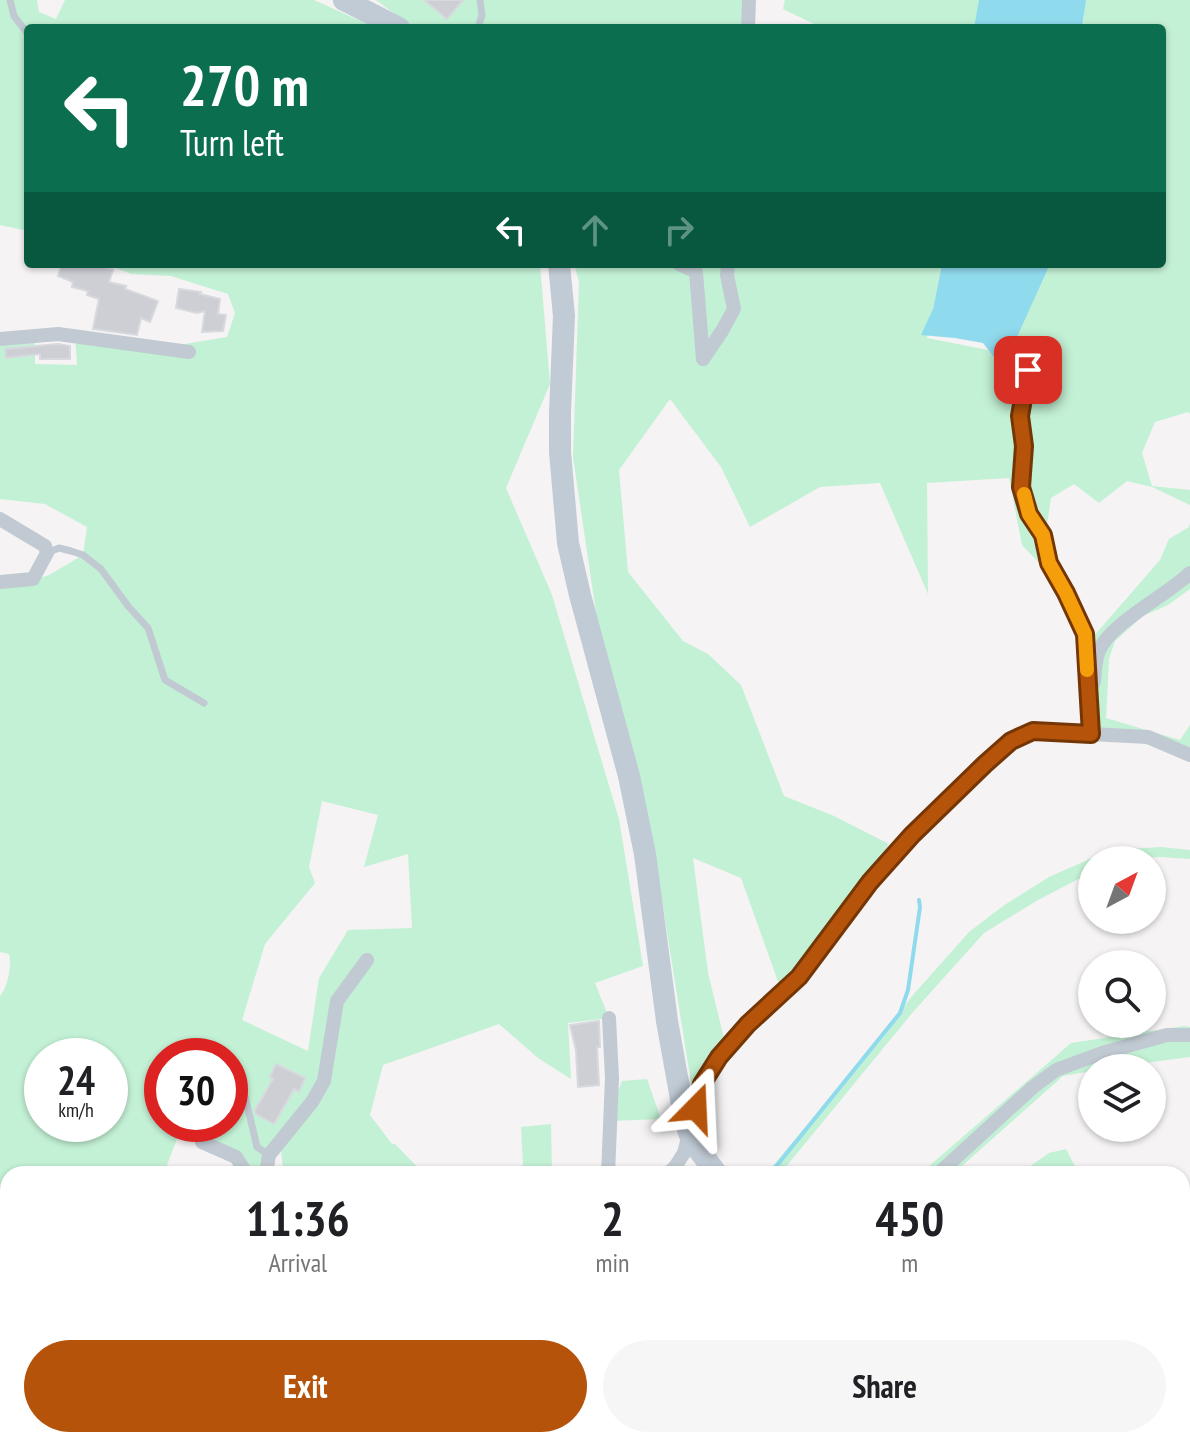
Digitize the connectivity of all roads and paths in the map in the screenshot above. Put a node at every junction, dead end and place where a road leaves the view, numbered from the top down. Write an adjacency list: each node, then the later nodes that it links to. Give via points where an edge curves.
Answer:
1 (10, 0): 8 (lane)
2 (480, 0): 6 (lane)
3 (749, 0): 7 (street)
4 (350, 1): 5 (street)
5 (392, 24)
6 (479, 24)
7 (748, 24)
8 (24, 29)
9 (559, 268): 27 (street, via 564,316 560,452 568,543 645,854 674,1071)
10 (688, 268): 11 (street, via 696,272 703,359 734,309)
11 (728, 268)
12 (0, 339): 13 (street, via 58,334)
13 (189, 352)
14 (1028, 370): 20 (street, via 1020,416 1021,487 1043,535 1049,563 1085,634)
15 (0, 519): 16 (street, via 45,546)
16 (47, 553): 18 (street, via 33,579); 19 (lane, via 71,551 101,569 148,628 165,680)
17 (1190, 573): 20 (street, via 1099,649)
18 (0, 582)
19 (204, 703)
20 (1090, 706): 21 (street)
21 (1091, 734): 22 (street, via 1148,737); 27 (street, via 1033,731 1011,741 912,835 799,977 719,1057 702,1084)
22 (1190, 755)
23 (367, 960): 29 (street, via 337,1001 324,1081)
24 (609, 1018): 32 (street)
25 (1190, 1035): 35 (street, via 1167,1035 1056,1070)
26 (248, 1109): 29 (lane, via 257,1147)
27 (689, 1133): 33 (street); 34 (street)
28 (202, 1142): 30 (street, via 236,1157)
29 (269, 1155): 31 (street)
30 (242, 1166)
31 (267, 1166)
32 (608, 1166)
33 (679, 1166)
34 (711, 1166)
35 (947, 1166)

